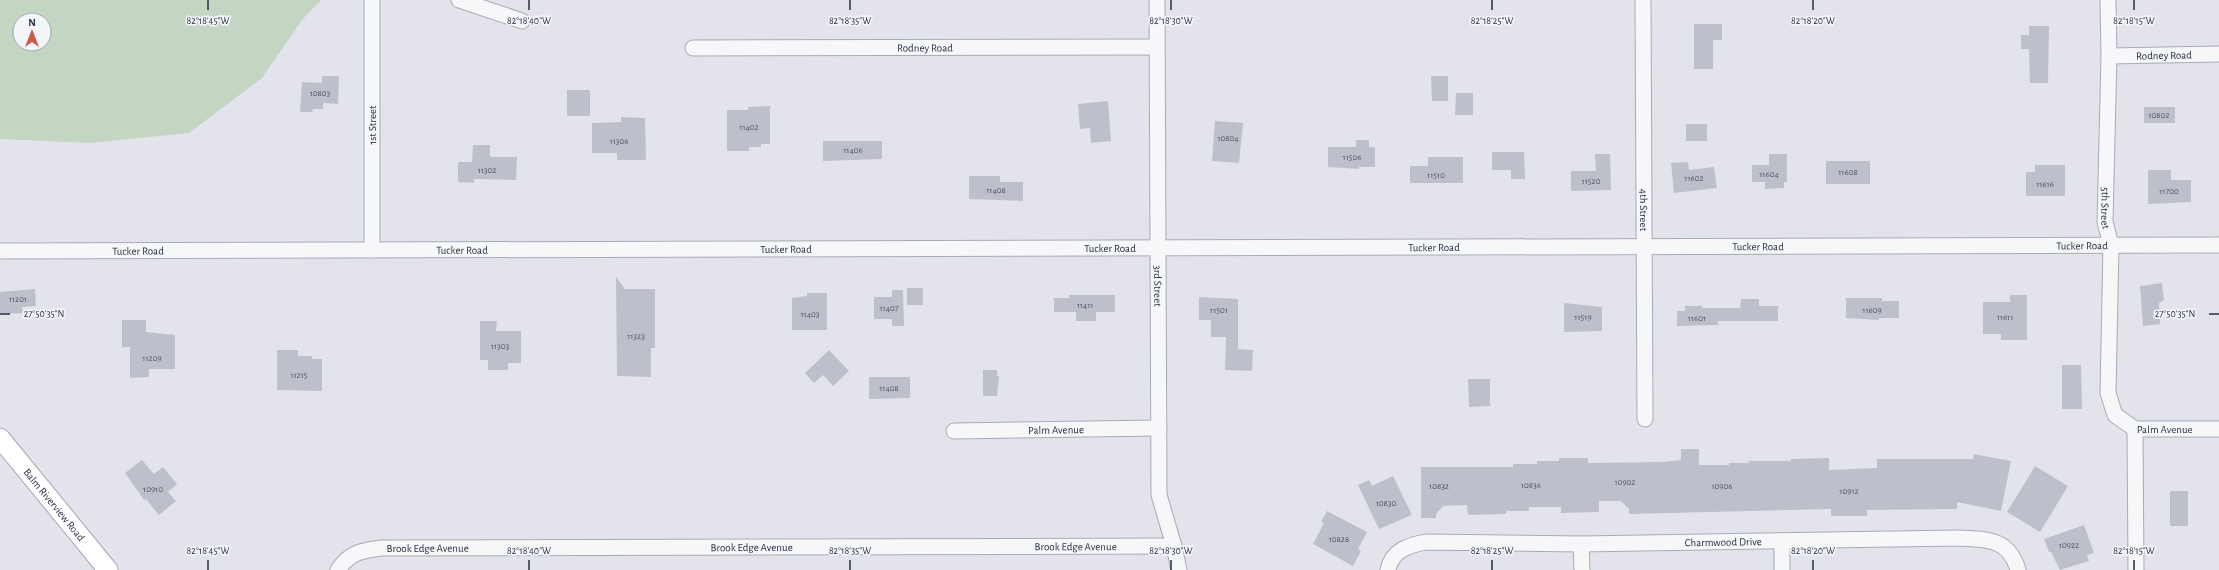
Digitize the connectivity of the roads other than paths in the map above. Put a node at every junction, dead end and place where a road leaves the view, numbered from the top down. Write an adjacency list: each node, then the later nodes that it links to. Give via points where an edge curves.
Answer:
1 (372, 0): 15 (street, 1st Street)
2 (459, 0): 6 (street)
3 (1157, 0): 7 (street, 3rd Street)
4 (1643, 0): 13 (street, 4th Street)
5 (2108, 0): 10 (street, 5th Street)
6 (522, 21)
7 (1156, 47): 8 (street, Rodney Road); 14 (street, 3rd Street)
8 (693, 48)
9 (2219, 54): 10 (street, Rodney Road)
10 (2109, 56): 11 (street, 5th Street, via 2104,222)
11 (2110, 245): 12 (street, Tucker Road); 13 (street, Tucker Road); 17 (street, 5th Street, via 2108,393)
12 (2219, 245)
13 (1644, 248): 14 (street, Tucker Road); 18 (street, 4th Street)
14 (1158, 249): 15 (street, Tucker Road); 19 (street, 3rd Street)
15 (372, 250): 16 (street, Tucker Road)
16 (0, 251)
17 (2115, 415): 20 (street, Palm Avenue)
18 (1645, 419)
19 (1159, 428): 22 (street, Palm Avenue); 26 (street, 3rd Street, via 1159,495)
20 (2135, 429): 21 (street, Palm Avenue); 34 (street)
21 (2219, 429)
22 (954, 431)
23 (0, 438): 27 (main road, Balm Riverview Road)
24 (1782, 541): 25 (street, Charmwood Drive); 32 (street); 33 (street, Charmwood Drive, via 1983,539 1998,543 2010,552)
25 (1581, 544): 30 (street, Charmwood Drive, via 1426,542 1401,550 1392,558); 31 (street)
26 (1174, 546): 28 (street, Brook Edge Avenue, via 382,548 362,550 349,556); 29 (street, 3rd Street)
27 (108, 570)
28 (338, 570)
29 (1179, 570)
30 (1388, 570)
31 (1582, 570)
32 (1782, 570)
33 (2018, 570)
34 (2136, 570)

